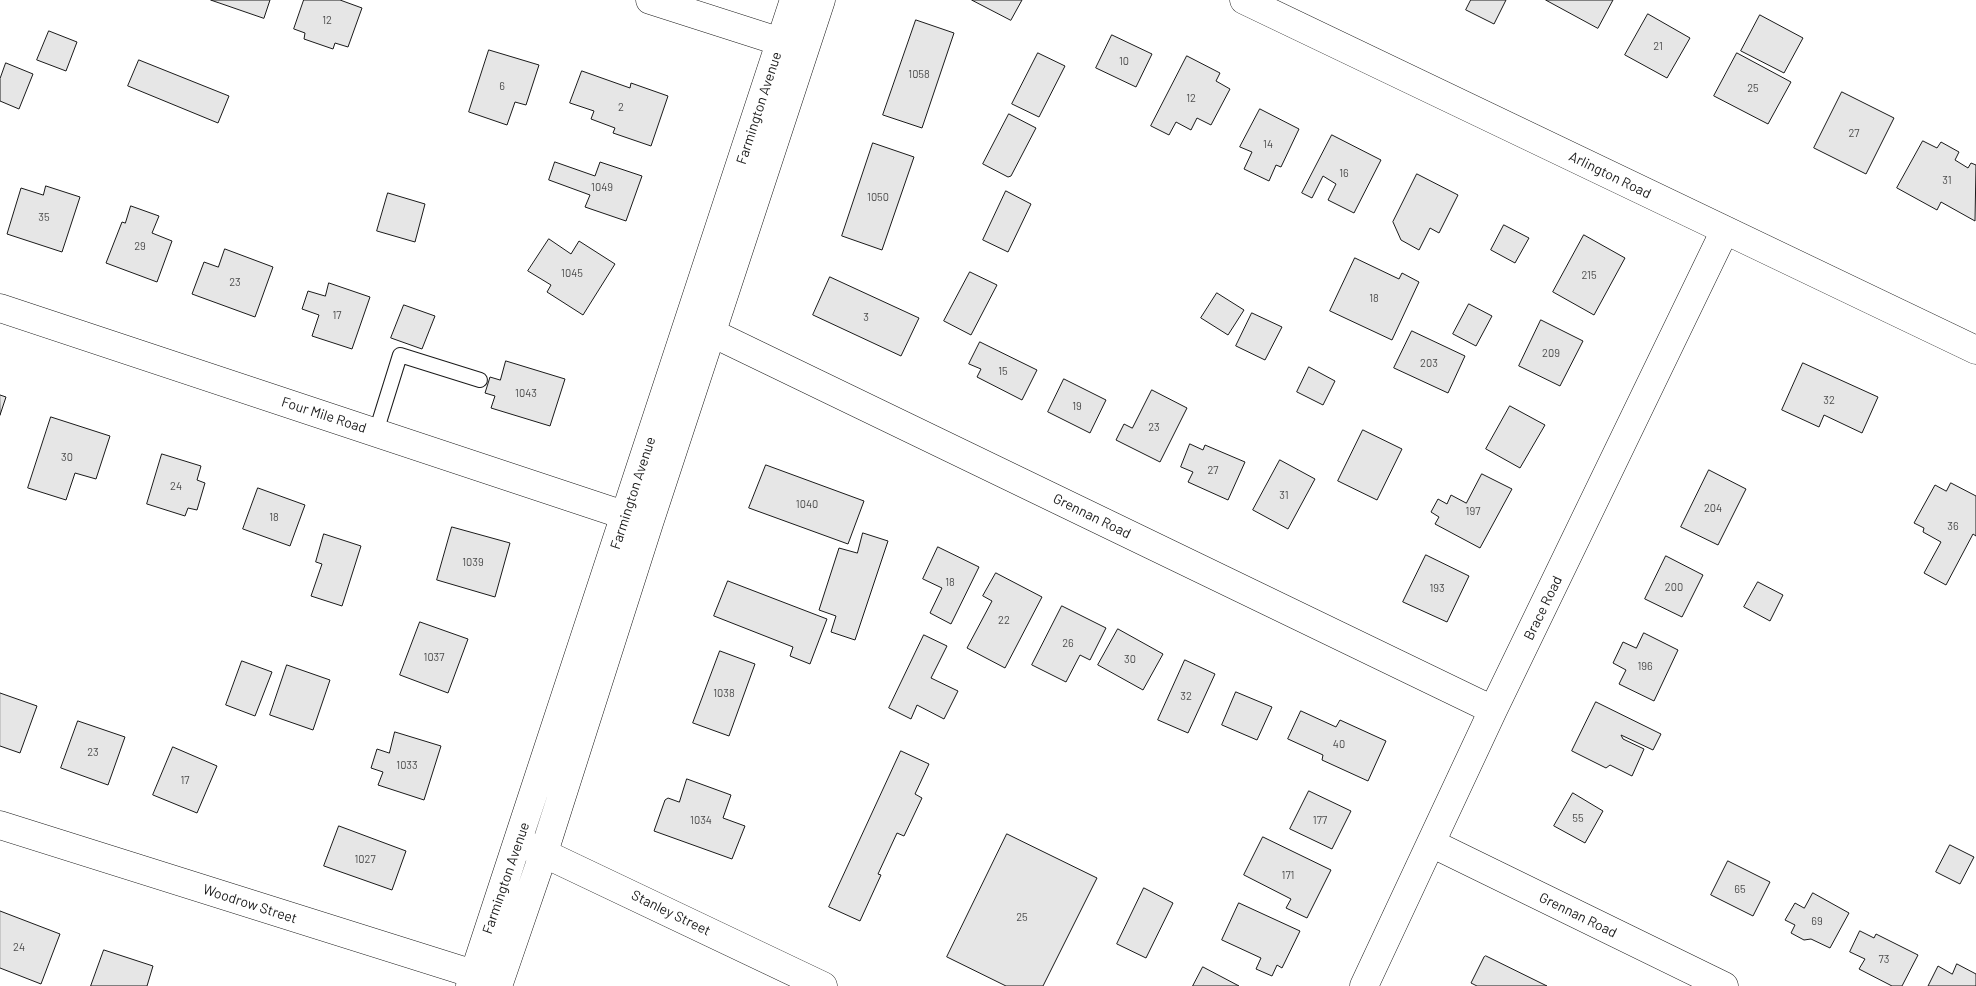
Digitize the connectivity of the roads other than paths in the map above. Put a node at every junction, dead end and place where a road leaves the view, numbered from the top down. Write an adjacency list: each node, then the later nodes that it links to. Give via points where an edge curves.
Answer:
1 (650, 0): 5 (street)
2 (794, 0): 5 (street, Farmington Avenue)
3 (821, 0): 5 (street, Farmington Avenue)
4 (1244, 0): 6 (street, Arlington Road)
5 (792, 46): 8 (street, Farmington Avenue)
6 (1725, 230): 9 (street, Arlington Road); 13 (street, Brace Road)
7 (0, 308): 11 (street, Four Mile Road)
8 (700, 329): 12 (street, Farmington Avenue); 13 (street, Grennan Road)
9 (1976, 350)
10 (480, 380): 11 (lane, via 400,355)
11 (376, 432): 12 (street, Four Mile Road)
12 (637, 519): 15 (street, Farmington Avenue); 17 (street, Farmington Avenue)
13 (1493, 710): 16 (street, Brace Road)
14 (0, 825): 18 (street, Woodrow Street)
15 (519, 841): 17 (street, Stanley Street); 18 (street, Farmington Avenue)
16 (1431, 843): 21 (street, Brace Road); 22 (street, Grennan Road)
17 (544, 852): 19 (street, Farmington Avenue); 20 (street, Stanley Street)
18 (472, 980): 19 (street, Woodrow Street)
19 (499, 984)
20 (823, 986)
21 (1364, 986)
22 (1724, 986)

